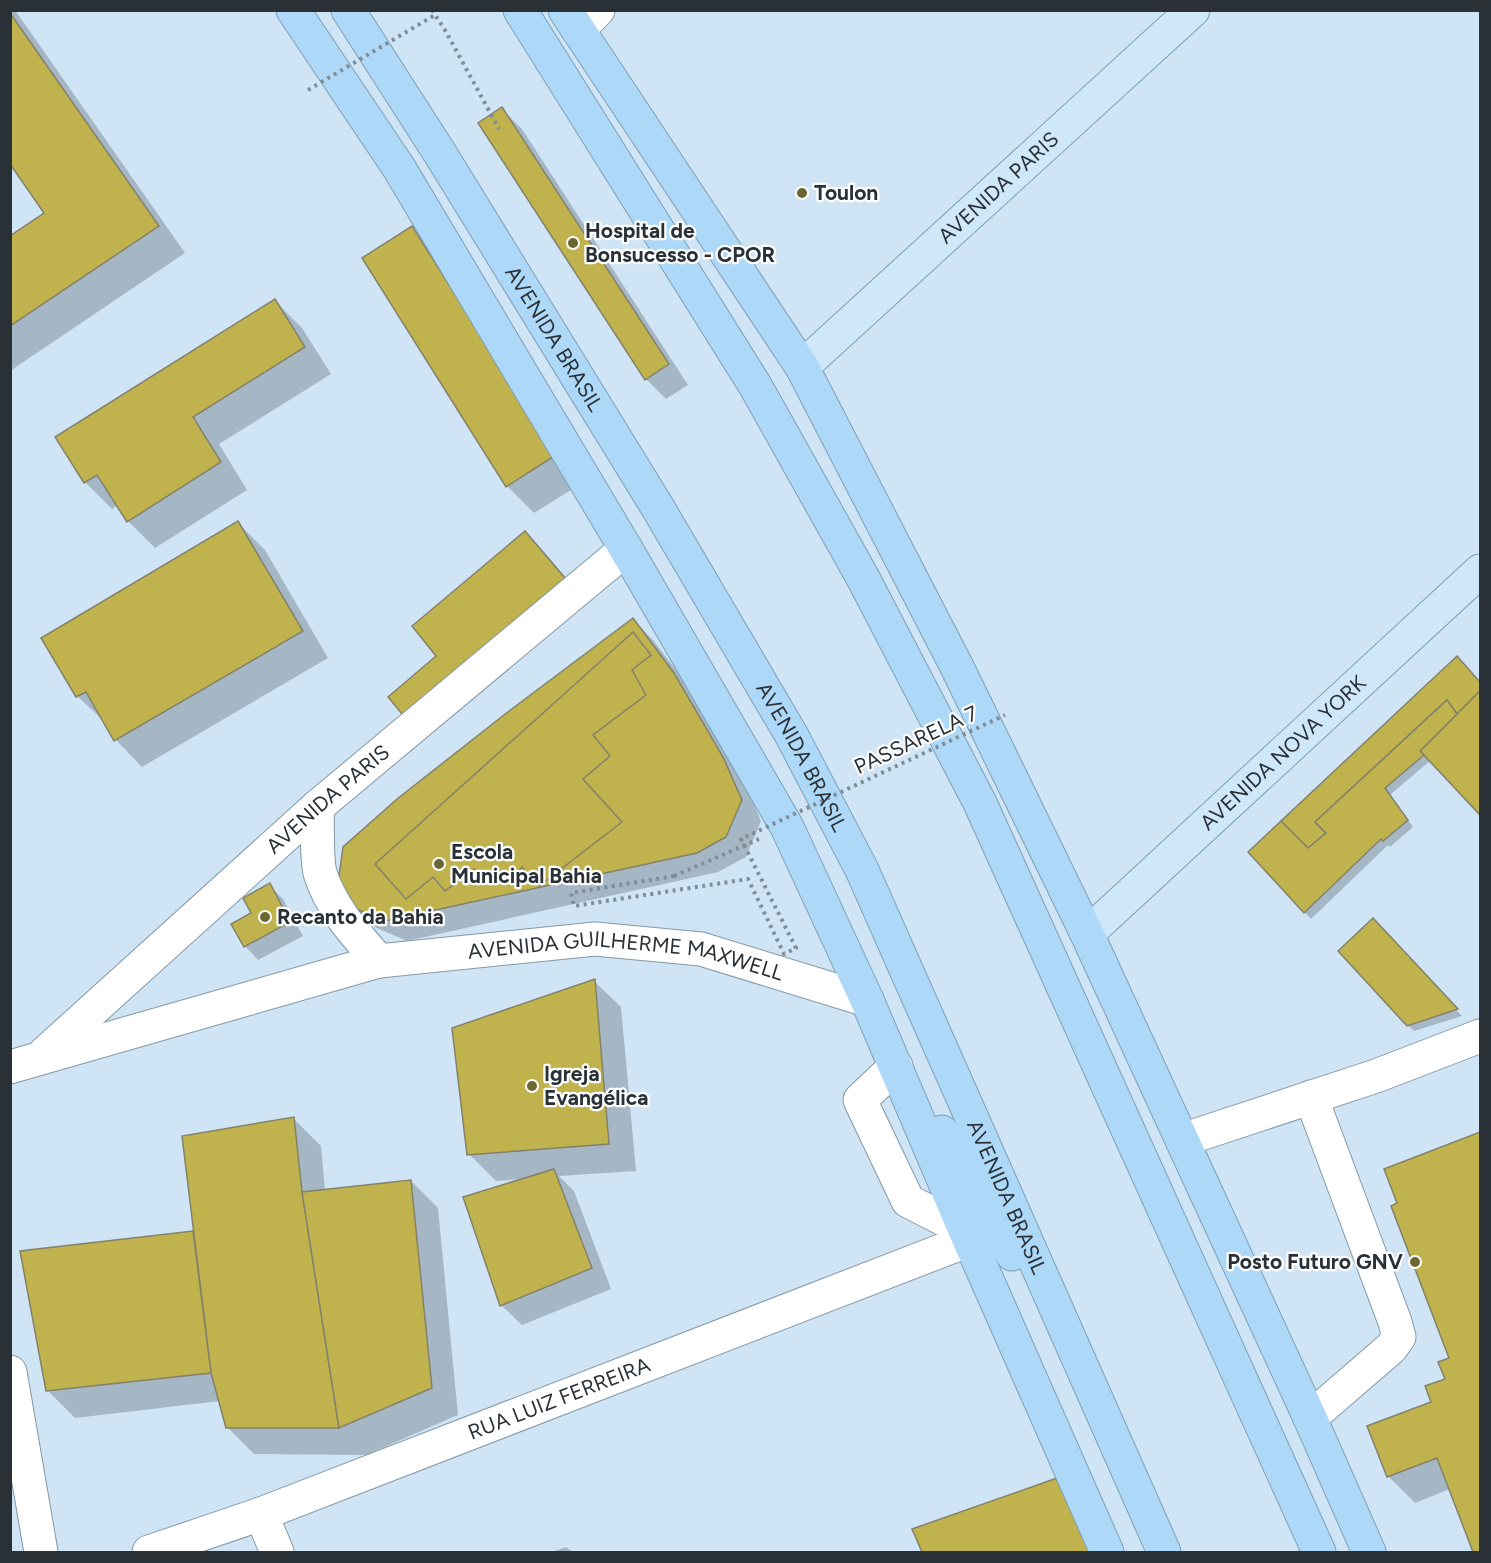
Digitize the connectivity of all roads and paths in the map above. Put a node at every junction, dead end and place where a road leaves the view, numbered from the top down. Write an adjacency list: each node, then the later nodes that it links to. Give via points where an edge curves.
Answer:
1 (293, 10): 10 (highway, via 399,168)
2 (348, 10): 26 (highway, AVENIDA BRASIL, via 658,507 792,736 862,870)
3 (520, 10): 33 (highway, via 756,387 863,578 970,783)
4 (1193, 10): 9 (main road, AVENIDA PARIS)
5 (433, 13): 7 (path, bridge); 8 (path)
6 (580, 17): 9 (highway)
7 (308, 90)
8 (499, 129)
9 (802, 367): 15 (highway, via 957,667)
10 (626, 549): 13 (street, AVENIDA PARIS); 14 (highway)
11 (1480, 571): 15 (main road, AVENIDA NOVA YORK)
12 (1005, 715): 14 (path, PASSARELA 7, bridge, via 741,839 796,948 784,954 748,879 574,906 571,893 674,876)
13 (317, 807): 16 (street, via 320,871 330,897 346,924); 19 (street, AVENIDA PARIS)
14 (787, 827): 17 (highway)
15 (1087, 934): 22 (highway)
16 (379, 961): 17 (street, AVENIDA GUILHERME MAXWELL, via 595,939 658,944 701,949); 19 (street, AVENIDA GUILHERME MAXWELL)
17 (867, 1000): 20 (highway); 26 (highway)
18 (1480, 1036): 21 (street)
19 (25, 1063)
20 (896, 1066): 23 (highway); 23 (street, via 860,1100 908,1201)
21 (1311, 1098): 22 (street); 25 (street, via 1399,1337)
22 (1182, 1140): 25 (highway); 34 (highway, via 1199,1225 1308,1483)
23 (967, 1235): 27 (street, RUA LUIZ FERREIRA); 31 (highway)
24 (10, 1372): 28 (street)
25 (1310, 1418): 35 (highway)
26 (1107, 1421): 32 (highway, AVENIDA BRASIL)
27 (261, 1514): 29 (street, RUA LUIZ FERREIRA); 30 (street)
28 (41, 1552)
29 (149, 1552)
30 (277, 1552)
31 (1107, 1552)
32 (1164, 1552)
33 (1319, 1552)
34 (1325, 1552)
35 (1369, 1552)

